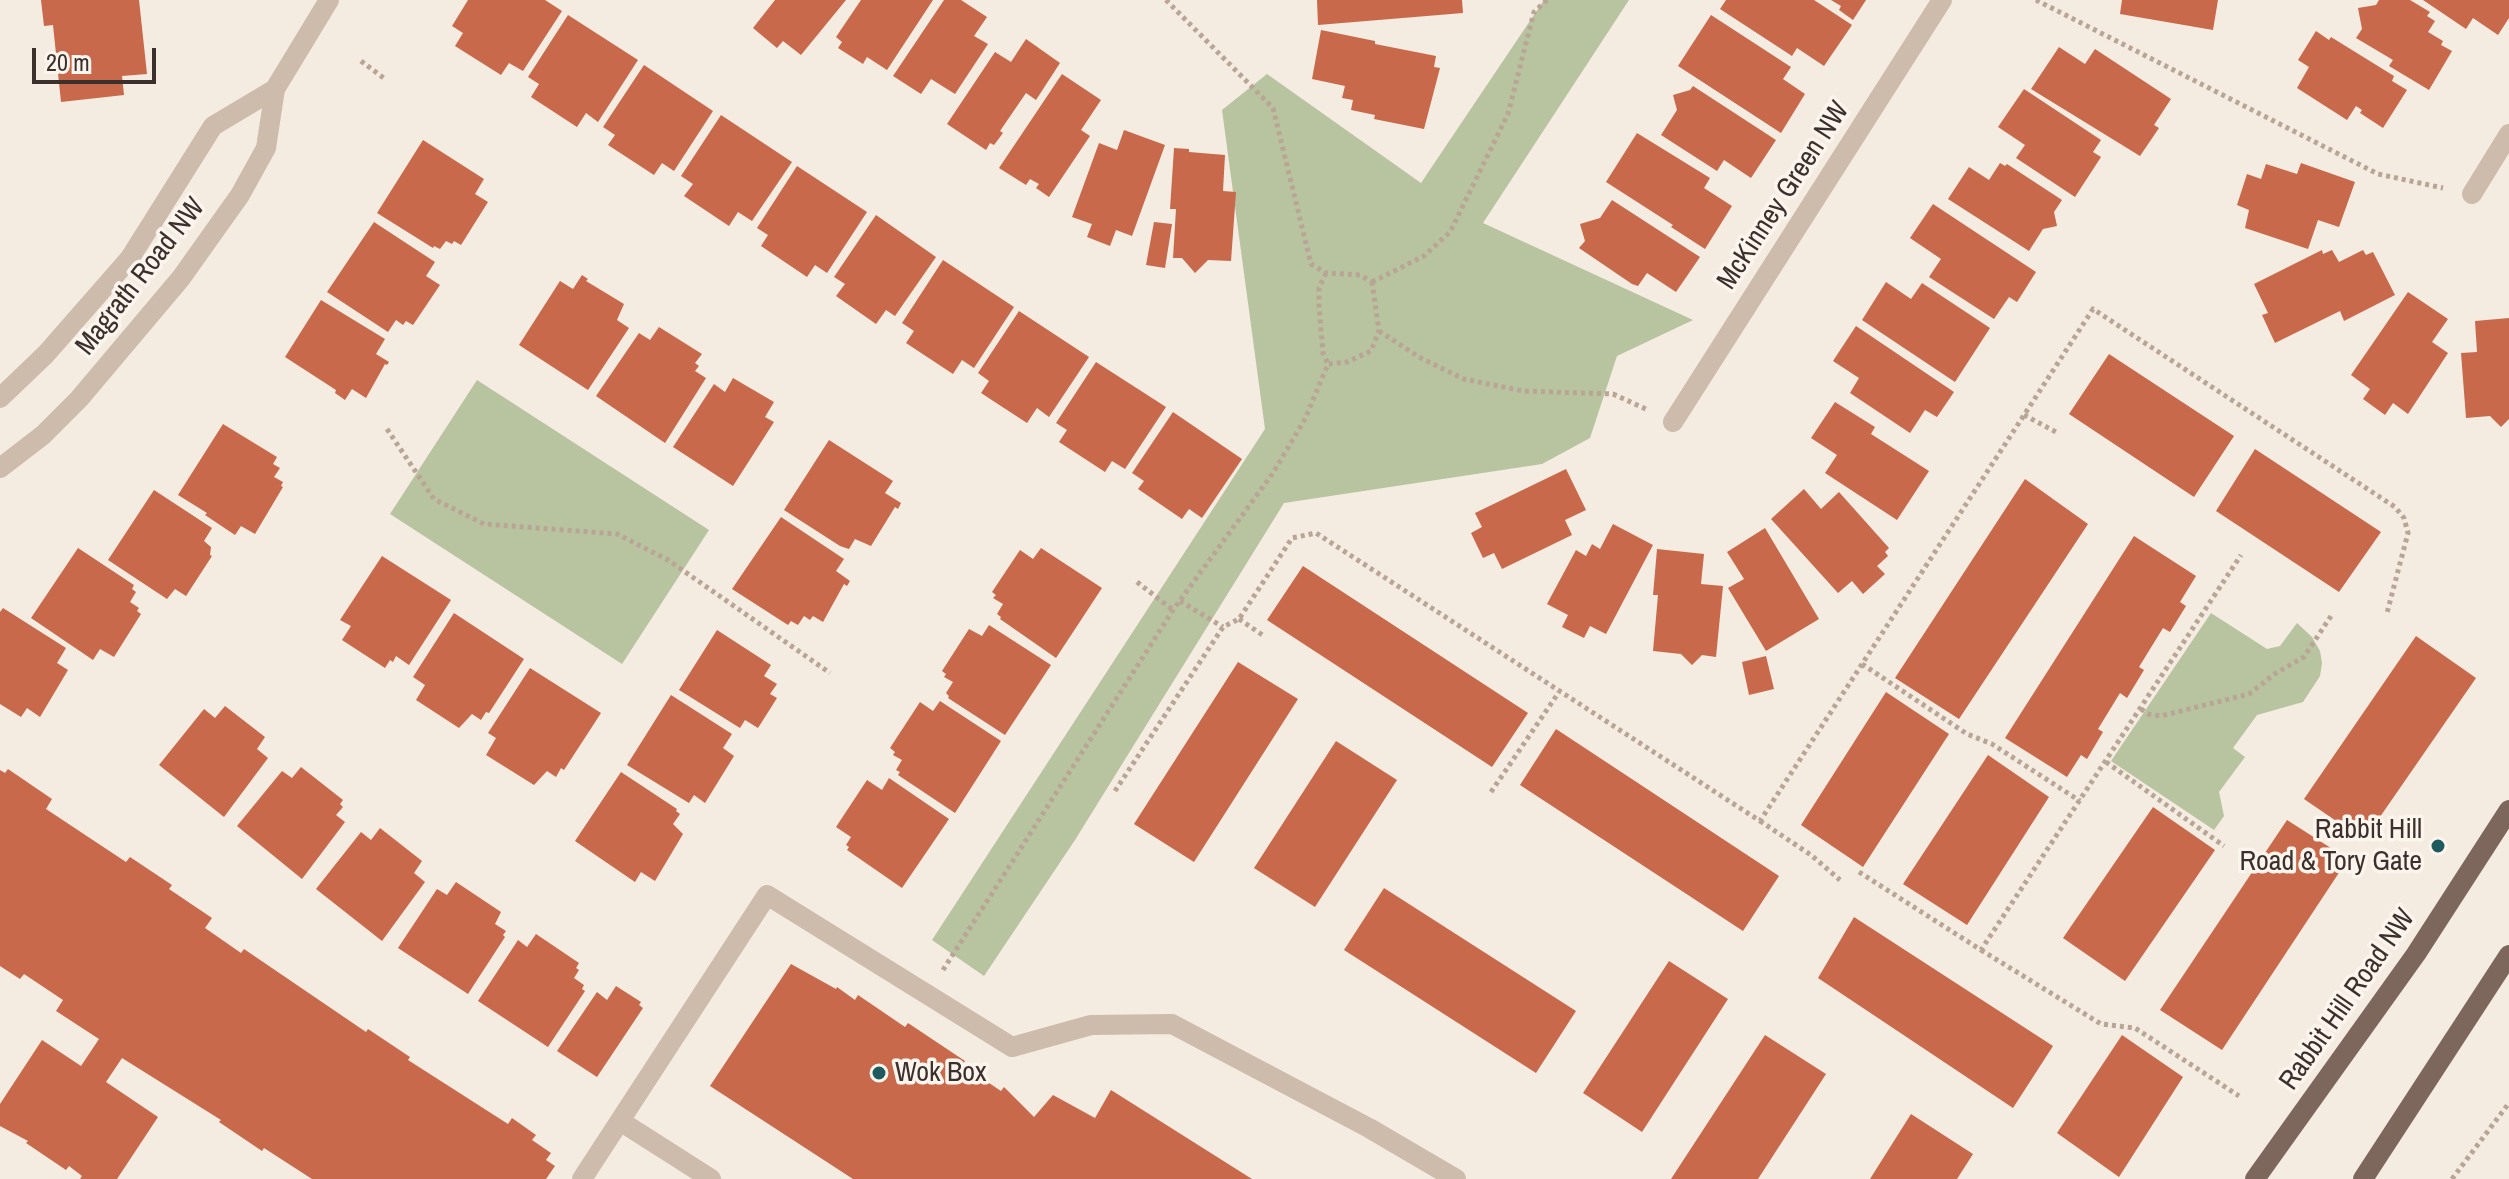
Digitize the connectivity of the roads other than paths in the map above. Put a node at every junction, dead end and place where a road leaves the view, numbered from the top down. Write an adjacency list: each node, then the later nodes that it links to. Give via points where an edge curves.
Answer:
1 (329, 0): 3 (street, Magrath Road NW)
2 (1942, 0): 7 (street, McKinney Green NW)
3 (275, 89): 6 (street, Magrath Road NW, via 213,126 130,258); 8 (street, Magrath Road NW, via 266,148 181,278 79,399)
4 (2509, 134): 5 (street)
5 (2472, 194)
6 (0, 398)
7 (1673, 422)
8 (0, 468)
9 (2509, 810): 15 (main road, Rabbit Hill Road NW, via 2390,991)
10 (2509, 955): 16 (main road)
11 (620, 1121): 12 (street); 13 (street); 14 (street, via 767,895 1012,1047 1091,1025 1172,1024)
12 (582, 1179)
13 (711, 1179)
14 (1456, 1179)
15 (2255, 1179)
16 (2363, 1179)

